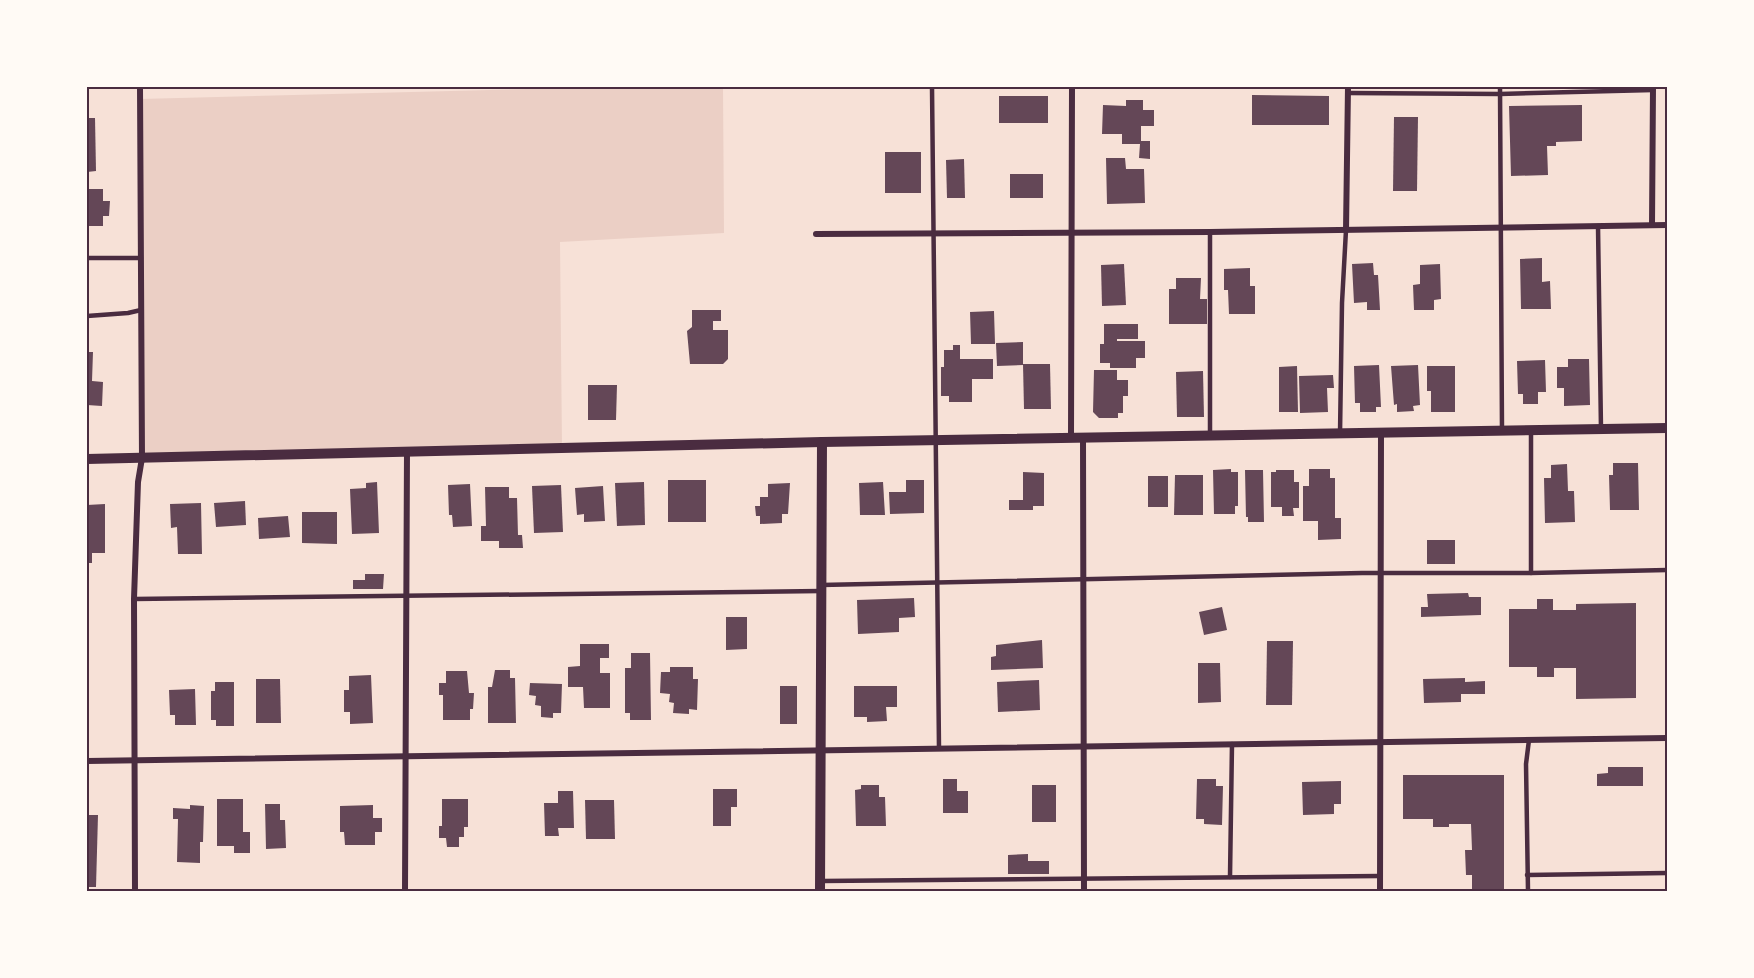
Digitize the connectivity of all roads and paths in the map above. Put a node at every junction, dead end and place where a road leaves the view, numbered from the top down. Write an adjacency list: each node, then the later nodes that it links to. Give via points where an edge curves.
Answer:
1 (140, 87): 18 (street)
2 (932, 87): 14 (lane)
3 (1072, 87): 15 (street)
4 (1500, 87): 7 (lane)
5 (1653, 89): 7 (lane); 8 (street)
6 (1348, 90): 7 (lane); 12 (street)
7 (1500, 94): 11 (lane)
8 (1652, 225): 9 (street); 10 (street)
9 (1667, 225)
10 (1598, 226): 11 (street); 22 (lane)
11 (1500, 228): 12 (street); 23 (lane)
12 (1346, 230): 13 (street); 25 (lane)
13 (1210, 232): 15 (street); 27 (lane)
14 (933, 233): 15 (street); 16 (street); 30 (lane)
15 (1071, 233): 28 (street)
16 (816, 234)
17 (87, 258): 18 (lane)
18 (141, 258): 19 (street)
19 (141, 310): 20 (lane); 33 (street)
20 (87, 316)
21 (1667, 428): 22 (street)
22 (1601, 429): 24 (street)
23 (1502, 430): 24 (street); 26 (street)
24 (1531, 430): 37 (lane)
25 (1340, 434): 26 (street); 27 (street)
26 (1381, 434): 36 (street)
27 (1210, 435): 29 (street)
28 (1071, 438): 29 (street); 30 (street)
29 (1083, 438): 38 (street)
30 (936, 440): 31 (street); 39 (lane)
31 (822, 442): 32 (street); 40 (street)
32 (407, 451): 33 (street); 41 (street)
33 (142, 458): 34 (street); 42 (street)
34 (87, 459)
35 (1667, 570): 37 (lane)
36 (1379, 572): 37 (lane); 38 (lane); 45 (street)
37 (1531, 573)
38 (1084, 579): 39 (lane); 47 (street)
39 (938, 582): 40 (lane); 48 (lane)
40 (821, 588): 41 (lane); 49 (street)
41 (406, 596): 42 (lane); 50 (street)
42 (134, 599): 51 (street)
43 (1667, 738): 44 (street)
44 (1528, 740): 45 (street); 54 (lane)
45 (1380, 741): 46 (street); 55 (street)
46 (1232, 744): 47 (street); 56 (lane)
47 (1084, 747): 48 (street); 57 (street)
48 (939, 748): 49 (street)
49 (820, 750): 50 (street); 58 (street)
50 (406, 757): 51 (street); 60 (street)
51 (135, 760): 52 (street); 59 (street)
52 (87, 761)
53 (1667, 873): 54 (lane)
54 (1527, 875): 63 (lane)
55 (1380, 876): 56 (lane); 62 (street)
56 (1230, 877): 57 (lane)
57 (1084, 879): 58 (lane); 61 (street)
58 (820, 886)
59 (135, 891)
60 (405, 891)
61 (1084, 891)
62 (1380, 891)
63 (1528, 891)

